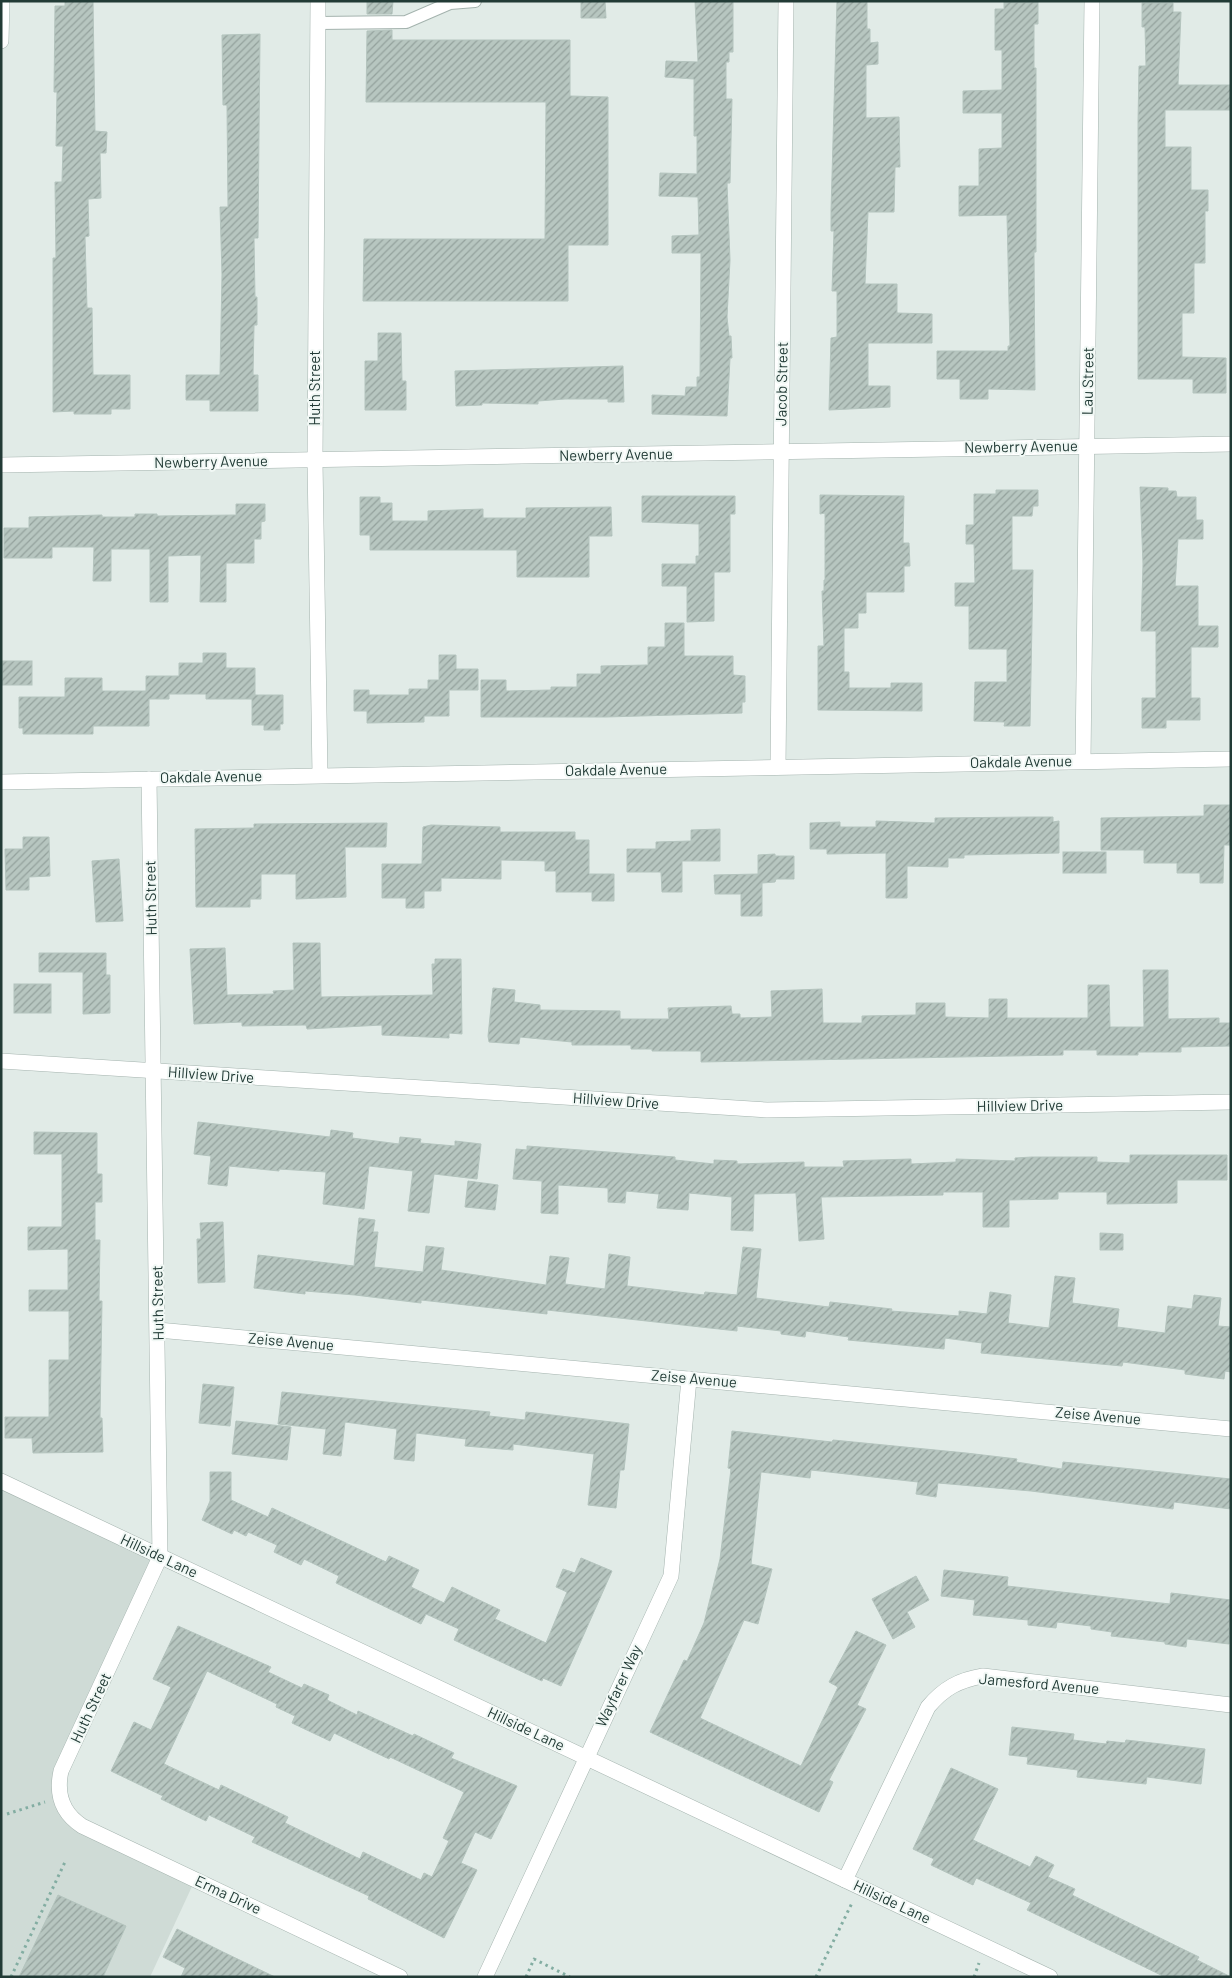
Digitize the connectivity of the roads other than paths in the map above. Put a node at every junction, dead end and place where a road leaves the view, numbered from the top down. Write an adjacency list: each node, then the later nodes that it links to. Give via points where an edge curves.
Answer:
1 (2, 1): 7 (street)
2 (318, 1): 6 (street, Huth Street)
3 (475, 1): 6 (lane, via 450,3 406,22)
4 (786, 1): 10 (street, Jacob Street)
5 (1092, 1): 9 (street, Lau Street)
6 (318, 23): 11 (street, Huth Street)
7 (1, 40)
8 (1231, 444): 9 (street, Newberry Avenue)
9 (1087, 446): 10 (street, Newberry Avenue); 14 (street, Lau Street)
10 (782, 452): 11 (street, Newberry Avenue); 15 (street, Jacob Street)
11 (315, 461): 12 (street, Newberry Avenue); 16 (street, Huth Street)
12 (1, 465)
13 (1231, 759): 14 (street, Oakdale Avenue)
14 (1083, 761): 15 (street, Oakdale Avenue)
15 (778, 767): 16 (street, Oakdale Avenue)
16 (320, 775): 17 (street, Oakdale Avenue)
17 (149, 778): 18 (street, Oakdale Avenue); 20 (street, Huth Street)
18 (1, 782)
19 (1, 1061): 20 (street, Hillview Drive)
20 (153, 1071): 21 (street, Hillview Drive, via 767,1110); 22 (street, Huth Street)
21 (1231, 1102)
22 (158, 1330): 23 (street, Zeise Avenue); 26 (street, Huth Street)
23 (689, 1379): 24 (street, Zeise Avenue); 28 (street, Wayfarer Way, via 671,1576)
24 (1231, 1429)
25 (1, 1481): 26 (street, Hillside Lane)
26 (160, 1557): 28 (street, Hillside Lane); 29 (street, Huth Street, via 62,1771)
27 (1231, 1705): 30 (street, Jamesford Avenue, via 983,1676 947,1687 928,1707)
28 (586, 1757): 30 (street, Hillside Lane); 32 (street, Wayfarer Way)
29 (61, 1801): 31 (street, Erma Drive, via 66,1812 82,1826)
30 (845, 1880): 33 (street, Hillside Lane)
31 (400, 1977)
32 (485, 1977)
33 (1050, 1977)

